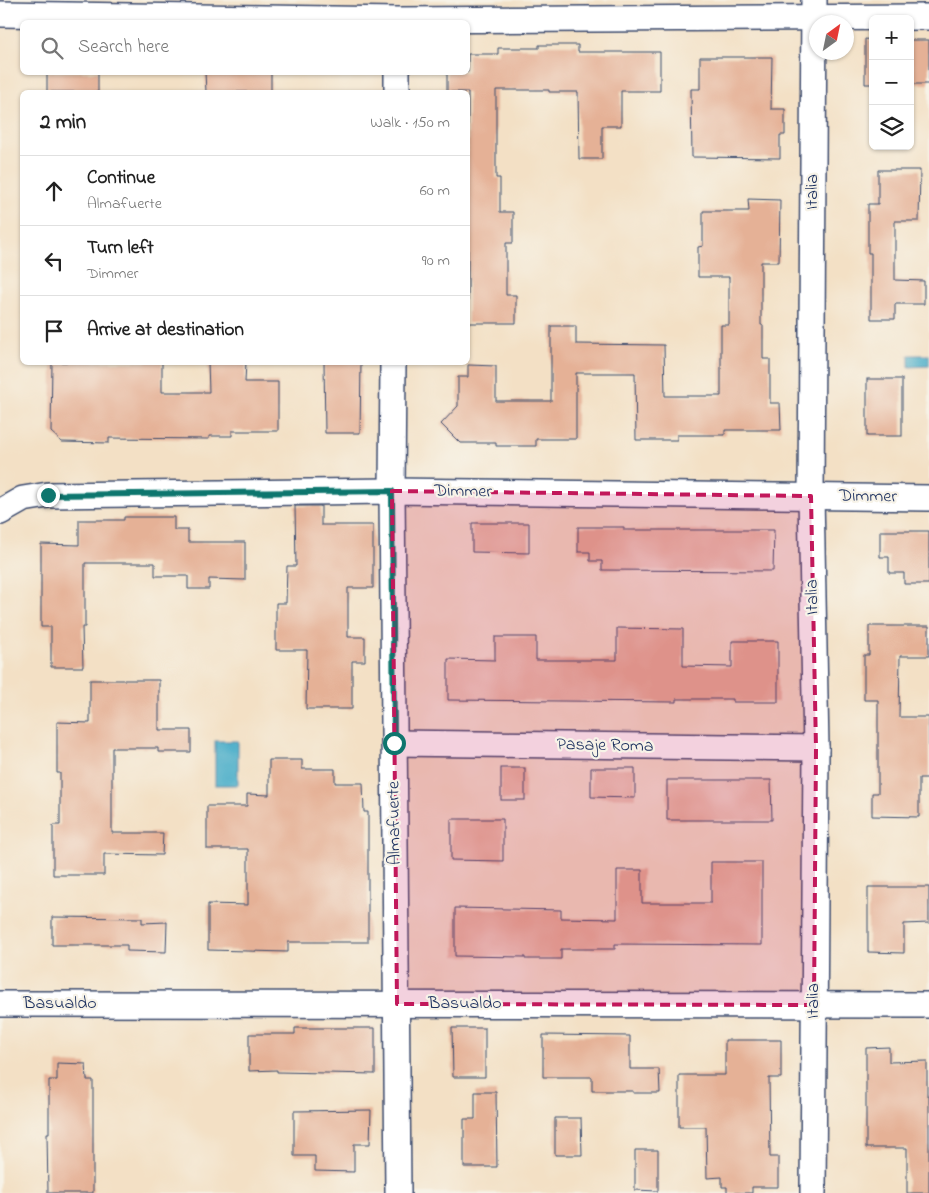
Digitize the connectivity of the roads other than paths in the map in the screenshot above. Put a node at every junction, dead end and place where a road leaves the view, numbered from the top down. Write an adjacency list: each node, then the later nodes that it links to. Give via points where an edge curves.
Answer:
1 (814, 9): 3 (street); 4 (street); 9 (street, Italia)
2 (0, 14): 3 (street)
3 (398, 14)
4 (929, 17)
5 (397, 75): 6 (street)
6 (397, 90)
7 (393, 365): 8 (street, Almafuerte)
8 (392, 491): 9 (street, Dimmer); 11 (street, Dimmer, via 48,495 24,499); 12 (street, Almafuerte)
9 (810, 496): 10 (street, Dimmer); 13 (street, Italia)
10 (929, 498)
11 (0, 512)
12 (394, 743): 13 (street, Pasaje Roma); 15 (street, Almafuerte)
13 (816, 748): 16 (street, Italia)
14 (0, 1004): 15 (street, Basualdo)
15 (397, 1004): 16 (street, Basualdo); 18 (street, Almafuerte)
16 (814, 1005): 17 (street, Basualdo); 19 (street, Italia)
17 (929, 1005)
18 (398, 1193)
19 (813, 1193)

